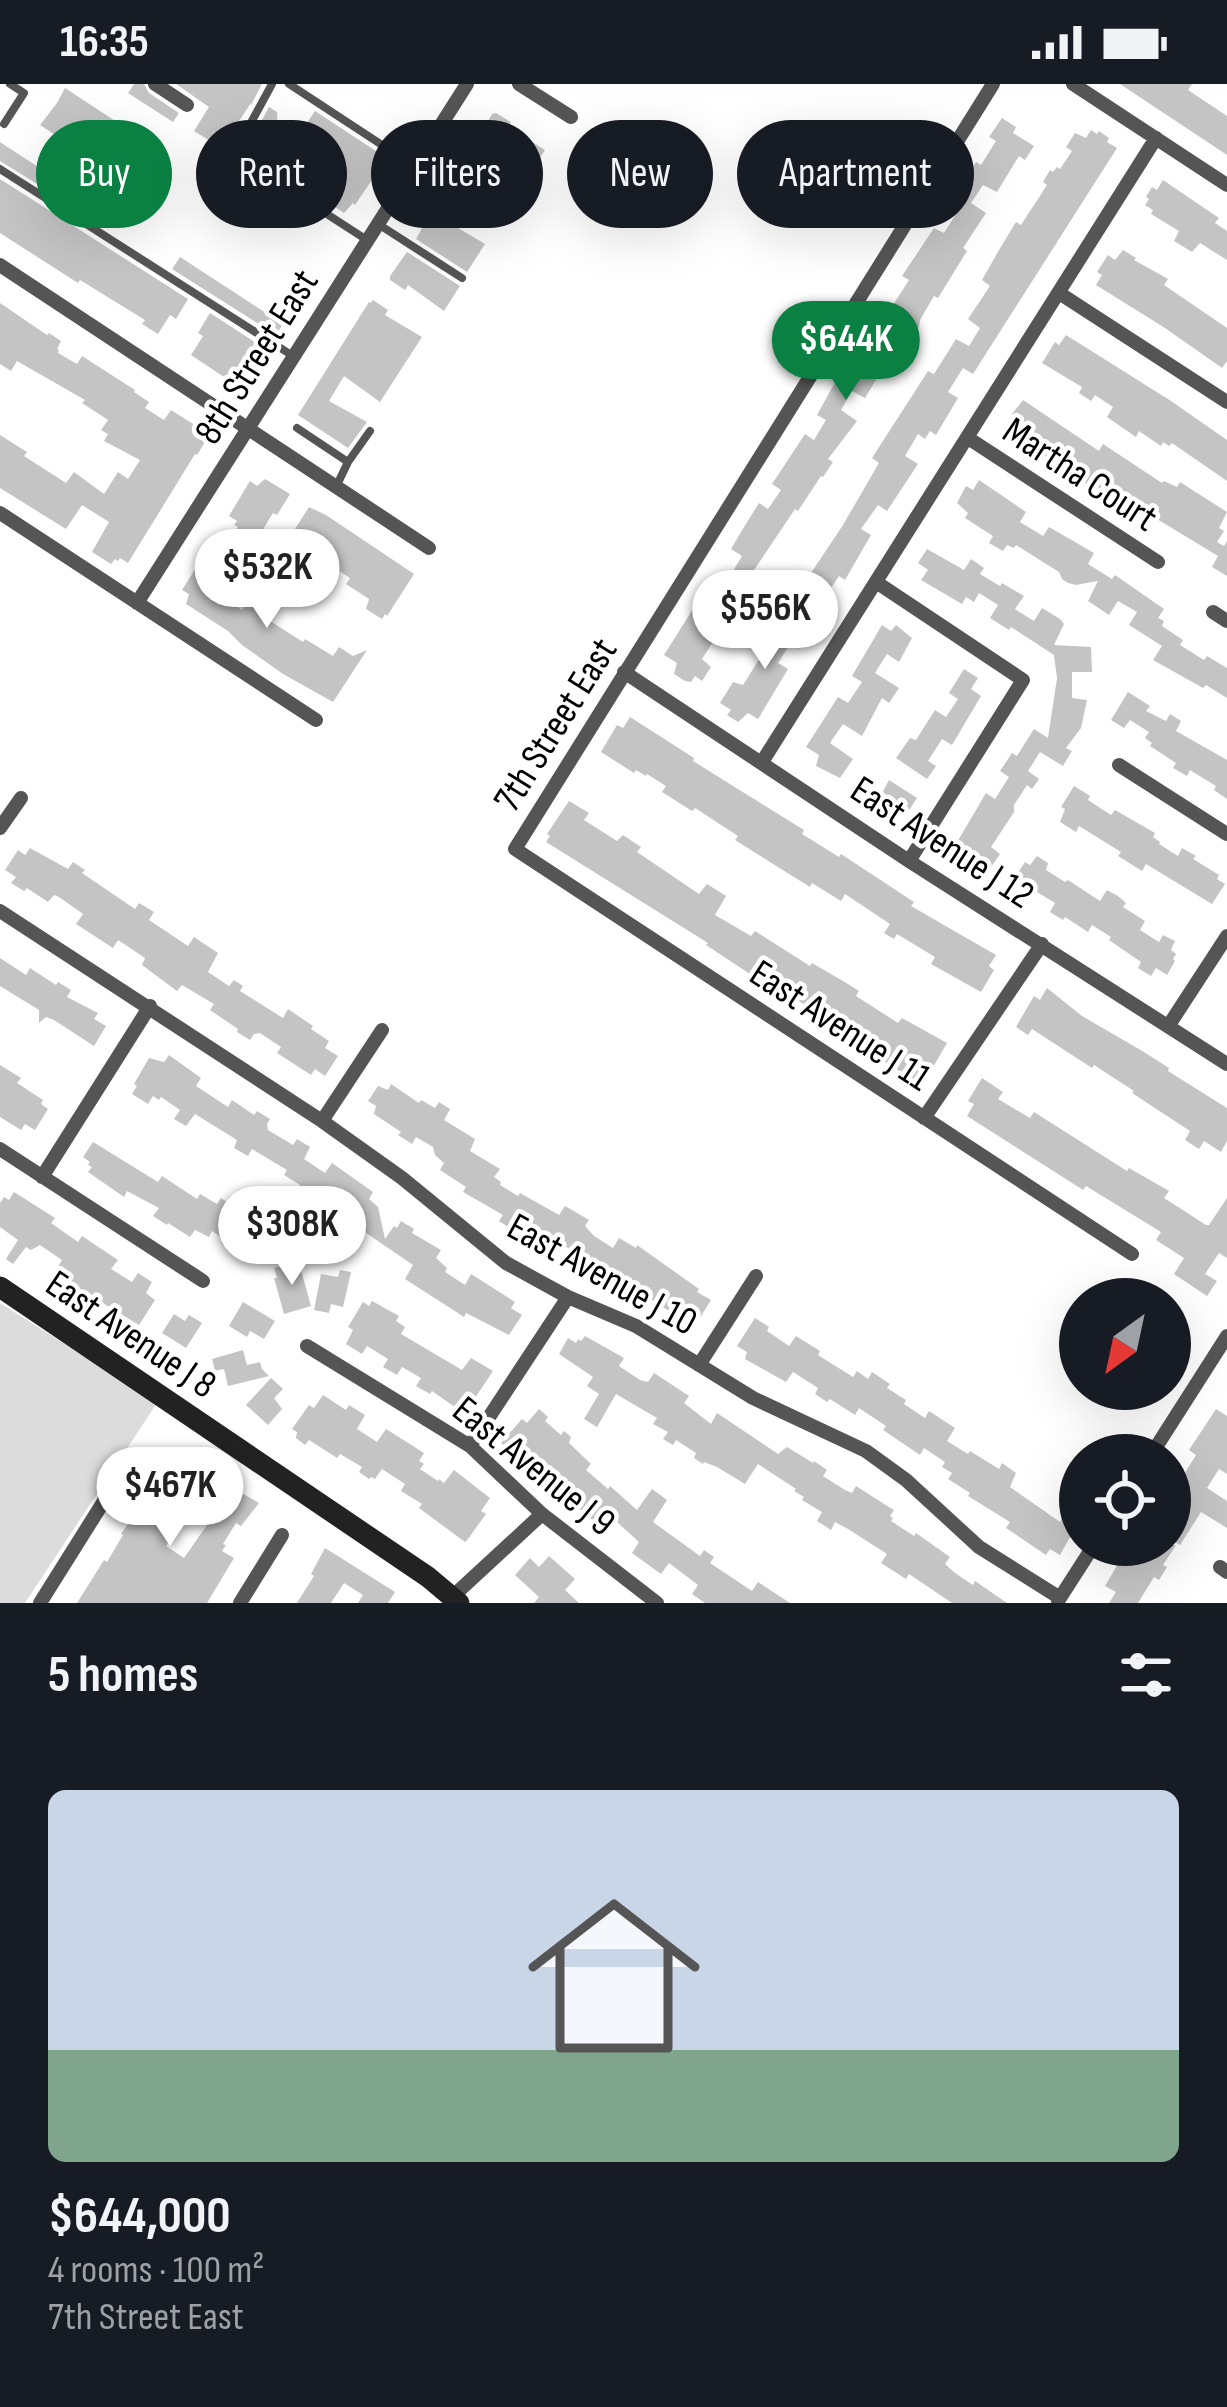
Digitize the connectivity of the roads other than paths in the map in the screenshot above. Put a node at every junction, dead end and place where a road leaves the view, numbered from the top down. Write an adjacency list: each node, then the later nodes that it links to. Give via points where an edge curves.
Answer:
1 (10, 84): 9 (lane)
2 (155, 84): 10 (street)
3 (272, 84): 20 (lane, via 234,154)
4 (289, 84): 14 (lane)
5 (467, 84): 12 (street, 8th Street East)
6 (519, 84): 11 (street)
7 (993, 84): 39 (street, 7th Street East)
8 (1072, 84): 15 (street)
9 (26, 88): 13 (lane)
10 (187, 105)
11 (571, 117)
12 (445, 120)
13 (4, 124)
14 (371, 137)
15 (1156, 139): 17 (street); 23 (street)
16 (0, 170): 24 (lane)
17 (1227, 185)
18 (376, 228): 20 (street, 8th Street East)
19 (384, 228): 22 (lane)
20 (368, 241): 24 (street, 8th Street East)
21 (0, 265): 27 (street)
22 (462, 278)
23 (1059, 293): 25 (street); 29 (street)
24 (294, 356): 27 (street, 8th Street East)
25 (1227, 402)
26 (297, 428): 30 (lane)
27 (248, 429): 31 (street); 36 (street, 8th Street East)
28 (370, 431): 30 (lane)
29 (968, 439): 34 (street, Martha Court); 35 (street)
30 (348, 462): 31 (lane)
31 (336, 487): 33 (street)
32 (0, 512): 36 (street)
33 (429, 548)
34 (1158, 562)
35 (876, 582): 41 (street); 47 (street, via 1023,680)
36 (137, 602): 40 (street)
37 (1213, 612): 38 (street)
38 (1227, 621)
39 (624, 672): 41 (street, East Avenue J 12); 46 (street, 7th Street East)
40 (316, 720)
41 (762, 762): 47 (street, East Avenue J 12)
42 (1119, 765): 45 (street)
43 (21, 798): 44 (street)
44 (0, 828)
45 (1227, 834)
46 (514, 849): 55 (street, East Avenue J 11)
47 (909, 861): 50 (street, East Avenue J 12)
48 (0, 911): 51 (street, East Avenue J 10)
49 (1227, 936): 52 (street)
50 (1042, 944): 52 (street, East Avenue J 12); 55 (street)
51 (150, 1006): 56 (street, East Avenue J 10); 58 (street)
52 (1169, 1025): 54 (street, East Avenue J 12)
53 (382, 1030): 56 (street)
54 (1227, 1064)
55 (924, 1118): 59 (street, East Avenue J 11)
56 (322, 1121): 63 (street, East Avenue J 10, via 506,1263)
57 (0, 1149): 58 (street)
58 (42, 1177): 61 (street)
59 (1132, 1254)
60 (756, 1276): 67 (street)
61 (203, 1282)
62 (0, 1287): 75 (street, East Avenue J 8)
63 (568, 1297): 67 (street, East Avenue J 10, via 636,1325); 70 (street)
64 (1227, 1336): 66 (street)
65 (307, 1346): 70 (street, East Avenue J 9)
66 (1212, 1359): 68 (street); 69 (street)
67 (700, 1365): 76 (street, East Avenue J 10, via 866,1451 979,1547)
68 (1227, 1369)
69 (1164, 1434)
70 (470, 1446): 72 (street, East Avenue J 9)
71 (131, 1458): 77 (street)
72 (542, 1514): 75 (street); 79 (street, East Avenue J 9)
73 (282, 1535): 78 (street)
74 (1081, 1566): 76 (street)
75 (453, 1600)
76 (1059, 1601)
77 (40, 1603)
78 (240, 1603)
79 (657, 1603)

